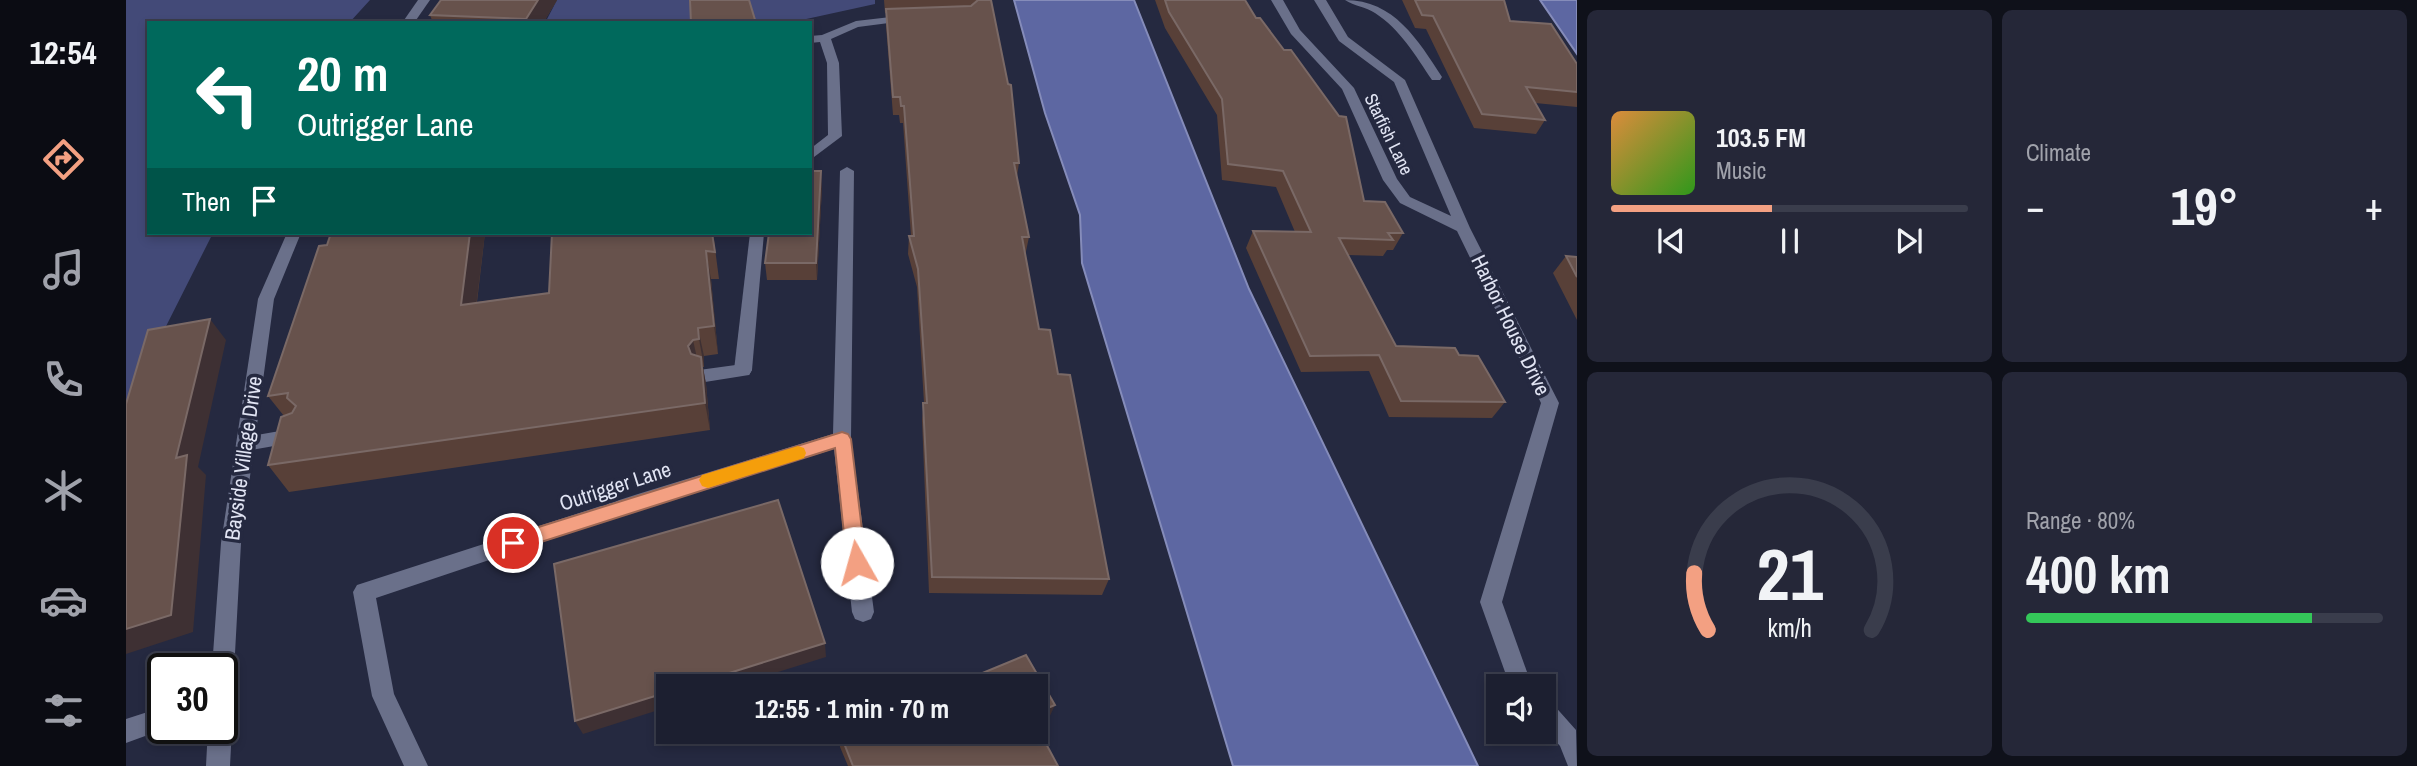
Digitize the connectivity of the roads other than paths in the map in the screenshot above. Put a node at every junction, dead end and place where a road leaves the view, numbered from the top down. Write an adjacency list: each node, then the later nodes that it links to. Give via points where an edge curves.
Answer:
1 (424, 0): 6 (street)
2 (1277, 0): 12 (street, Starfish Lane, via 1295,32 1348,88 1390,180 1405,200)
3 (1320, 0): 12 (street, Harbor House Drive, via 1343,39 1399,80)
4 (1351, 0): 9 (street, via 1380,11 1418,49)
5 (920, 18): 7 (street, via 856,24)
6 (409, 21)
7 (825, 38): 8 (street); 10 (street, via 833,63 835,135)
8 (812, 40)
9 (1436, 77)
10 (812, 154)
11 (847, 171): 17 (street)
12 (1463, 228): 21 (street, Harbor House Drive, via 1550,403 1490,602)
13 (293, 235): 18 (street, Bayside Village Drive, via 266,299)
14 (757, 235): 15 (street, via 743,370)
15 (705, 375)
16 (304, 434): 18 (street)
17 (842, 439): 19 (street); 28 (street, Outrigger Lane, via 364,593 383,696)
18 (245, 444): 20 (street, Bayside Village Drive, via 231,543)
19 (863, 612)
20 (224, 653)
21 (1517, 674)
22 (147, 724): 24 (street)
23 (1556, 725): 26 (street)
24 (126, 731)
25 (219, 744): 27 (street)
26 (1574, 745)
27 (218, 766)
28 (416, 766)

